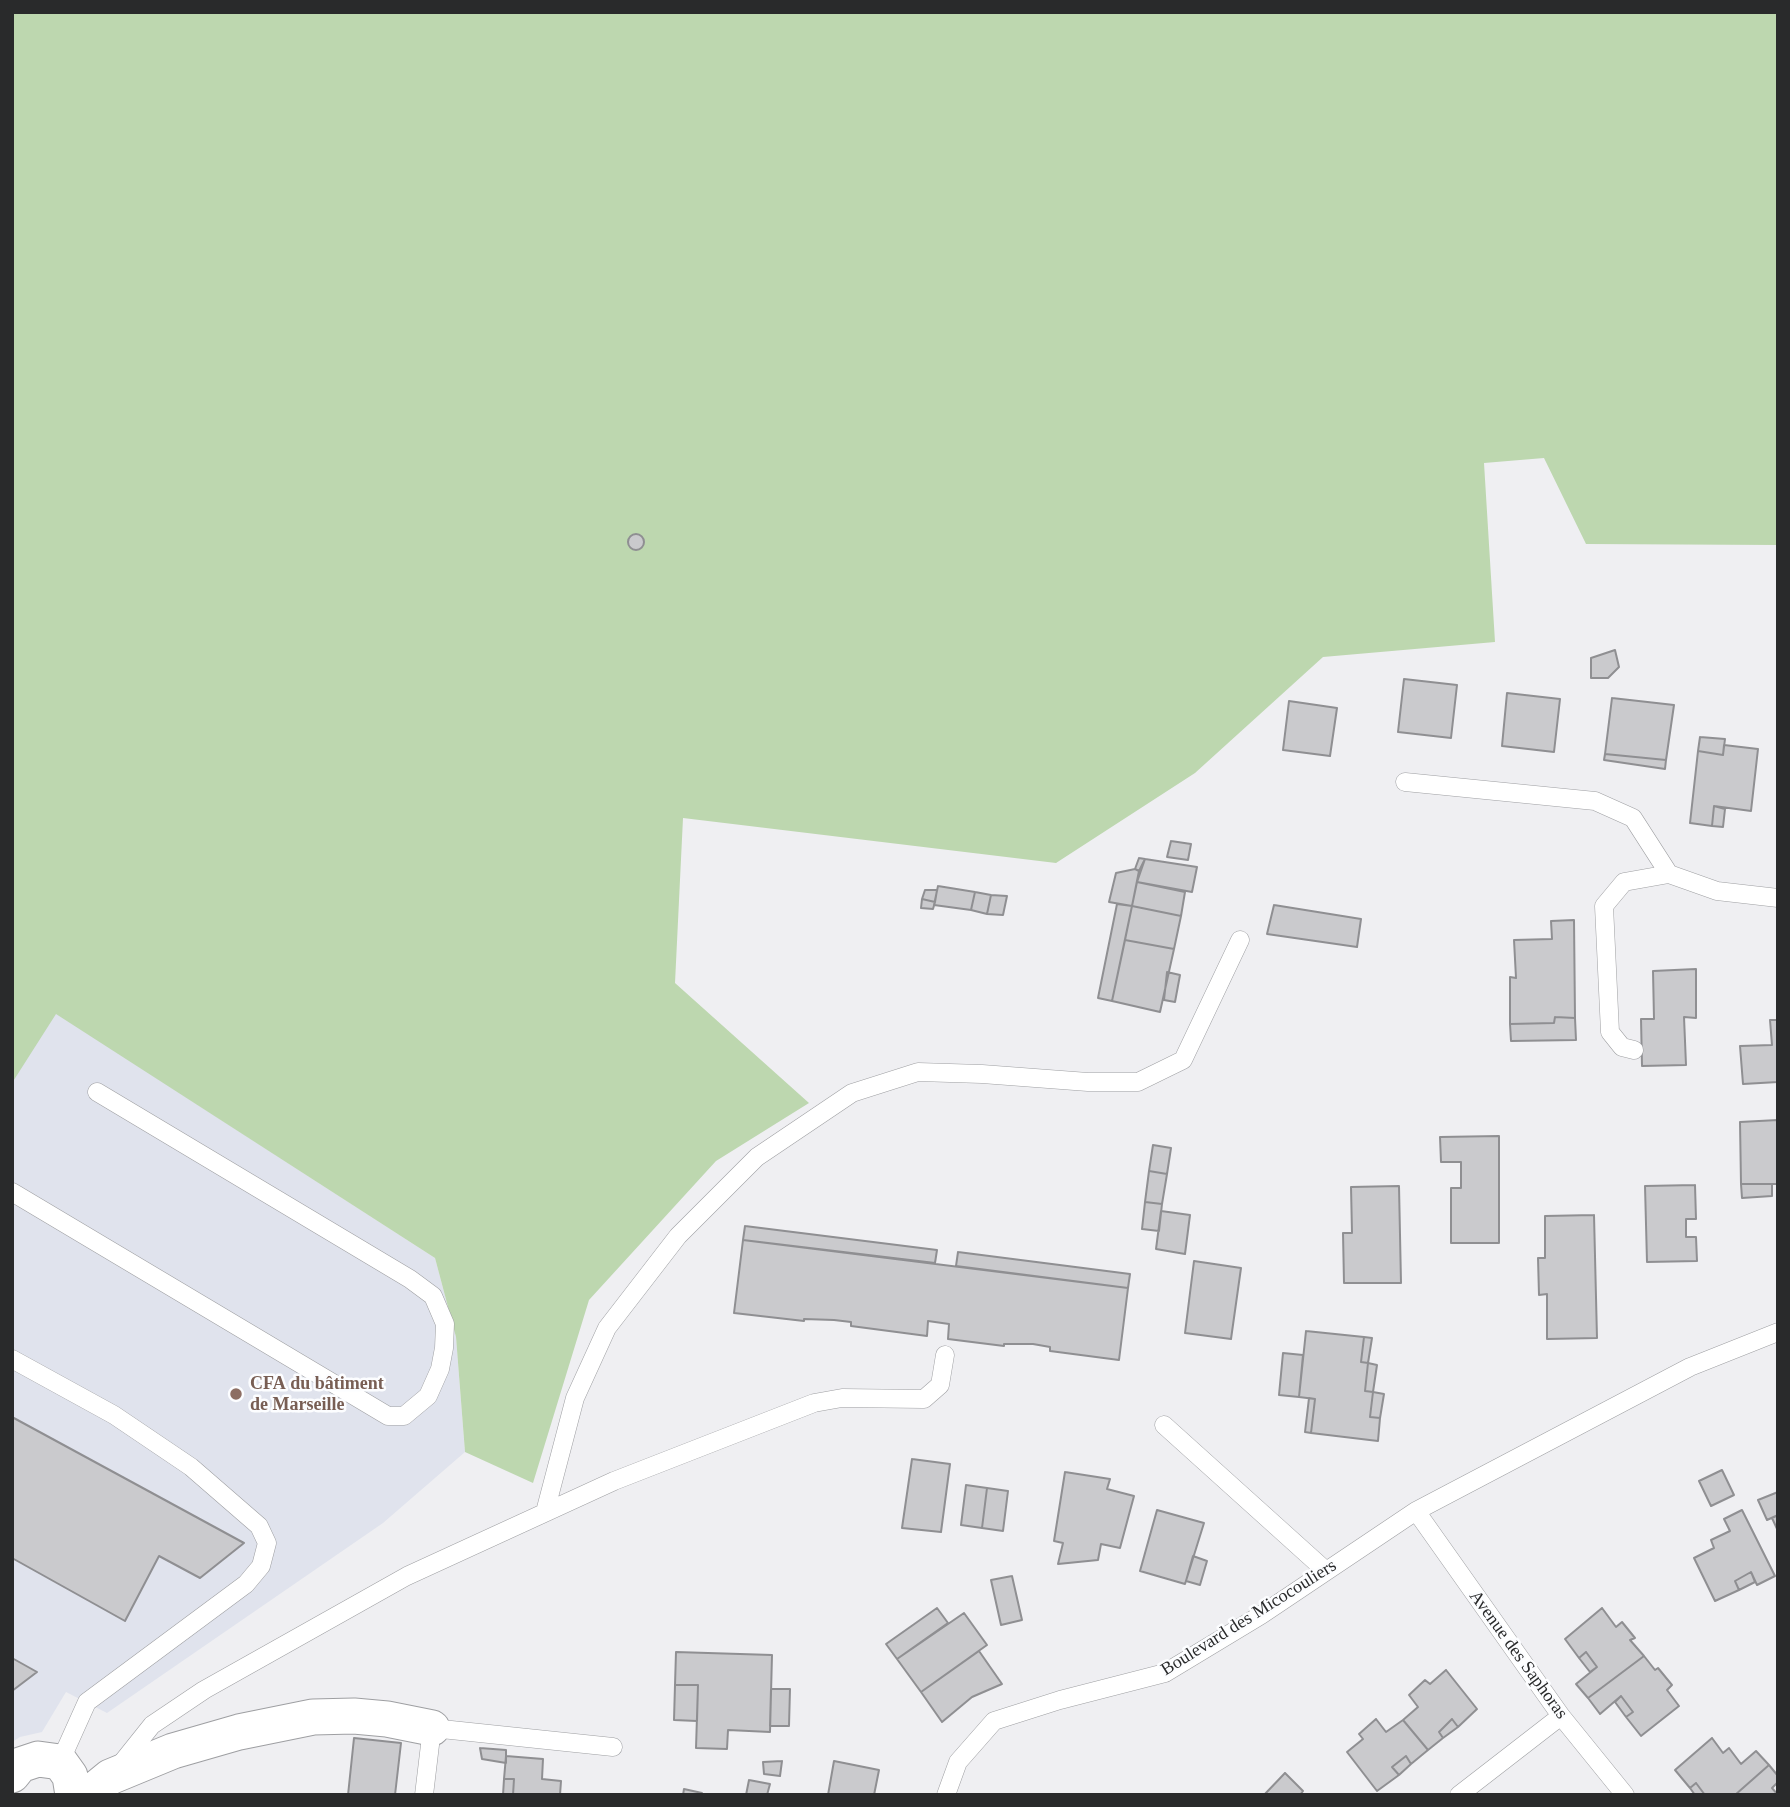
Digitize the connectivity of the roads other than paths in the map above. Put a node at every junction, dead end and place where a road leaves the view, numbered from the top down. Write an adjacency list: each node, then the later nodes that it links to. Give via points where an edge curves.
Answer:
1 (1405, 782): 2 (lane, via 1595,801 1633,818)
2 (1669, 874): 3 (lane, via 1717,891); 5 (lane, via 1623,882 1604,906 1609,1032 1622,1047)
3 (1778, 898)
4 (1240, 940): 13 (lane, via 1183,1060 1138,1082 918,1072 852,1093 757,1157 678,1236 607,1328 575,1398)
5 (1634, 1051)
6 (97, 1092): 7 (lane, via 433,1296 445,1324 444,1348 428,1396 404,1416 388,1416)
7 (12, 1192)
8 (1778, 1332): 12 (lane, Boulevard des Micocouliers, via 1690,1367)
9 (945, 1355): 13 (lane, via 940,1385 924,1399 842,1398 814,1403 614,1481)
10 (12, 1359): 18 (lane, via 114,1415 191,1467 259,1526 267,1544 261,1566 246,1584 87,1702)
11 (1164, 1425): 14 (lane)
12 (1416, 1511): 14 (lane, Boulevard des Micocouliers); 15 (lane, Avenue des Saphoras)
13 (545, 1513): 20 (lane, via 407,1576 204,1690 152,1725)
14 (1326, 1571): 23 (lane, Boulevard des Micocouliers, via 1165,1673 994,1721 958,1762)
15 (1561, 1716): 24 (lane); 25 (lane, Avenue des Saphoras)
16 (432, 1728): 17 (lane); 20 (street, via 387,1719 313,1717 173,1751); 22 (lane)
17 (613, 1747)
18 (60, 1762): 19 (street, via 38,1759 20,1765); 21 (street)
19 (12, 1775)
20 (99, 1786)
21 (73, 1795)
22 (424, 1795)
23 (946, 1795)
24 (1459, 1795)
25 (1625, 1795)

